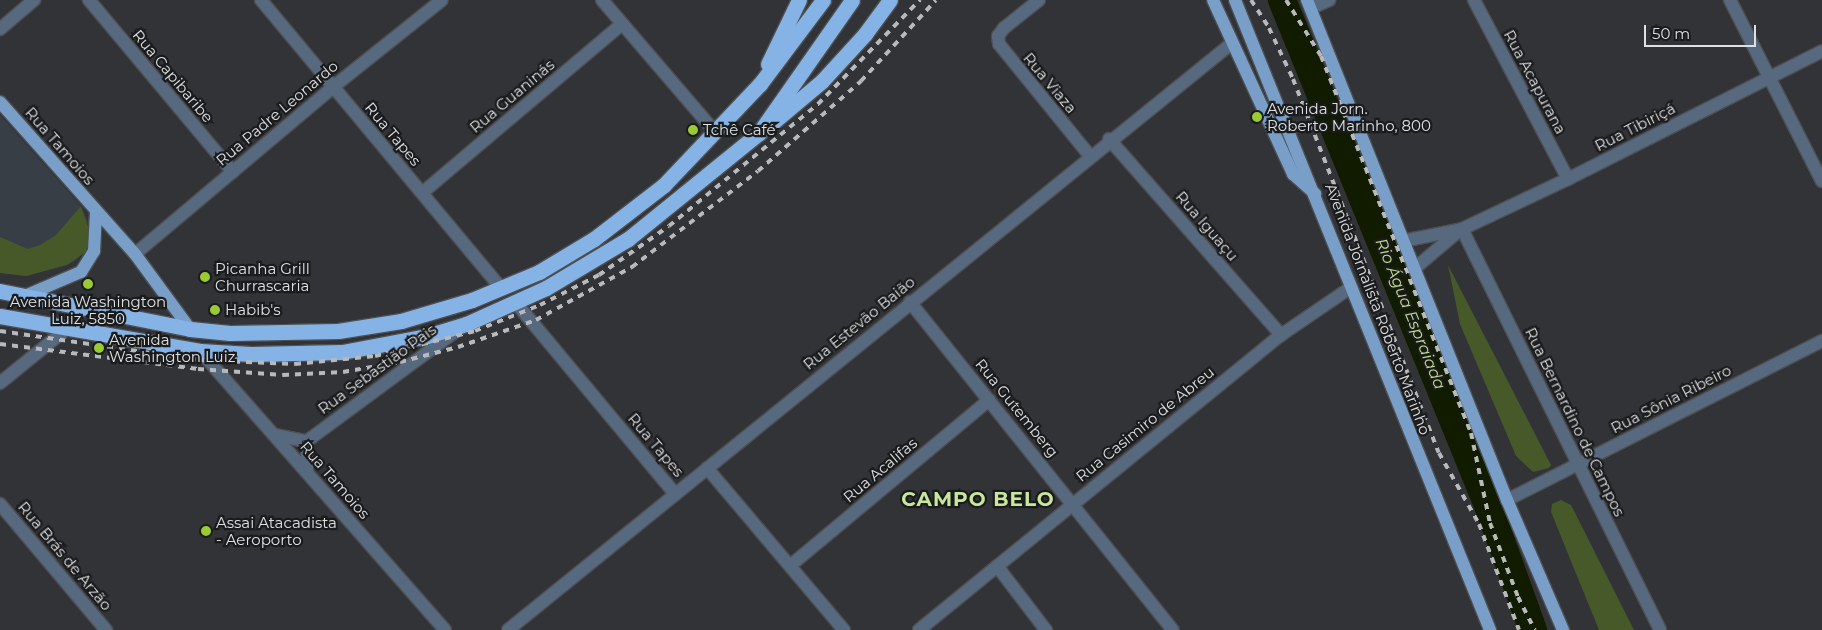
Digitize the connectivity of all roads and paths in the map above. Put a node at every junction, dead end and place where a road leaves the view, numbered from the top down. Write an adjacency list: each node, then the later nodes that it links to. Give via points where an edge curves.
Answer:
1 (34, 0): 18 (street)
2 (89, 0): 29 (street, Rua Capibaribe)
3 (261, 0): 23 (street, Rua Tapes)
4 (602, 0): 17 (street)
5 (799, 0): 22 (highway)
6 (823, 0): 22 (highway)
7 (852, 0): 26 (highway)
8 (890, 0): 26 (highway, via 822,82)
9 (1039, 0): 28 (street, Rua Viaza, via 998,36 1002,51)
10 (1213, 0): 19 (main road)
11 (1235, 0): 33 (main road, Avenida Jornalista Roberto Marinho)
12 (1329, 0): 16 (street)
13 (1474, 0): 30 (street, Rua Acapurana)
14 (1730, 0): 21 (street)
15 (436, 2): 23 (street, Rua Padre Leonardo)
16 (1309, 4): 36 (main road)
17 (622, 24): 25 (street); 32 (street, Rua Guaninás)
18 (0, 30)
19 (1232, 43): 27 (street, Rua Estevão Baião); 33 (main road, via 1293,174)
20 (1822, 51): 21 (street, Rua Tibiriçá)
21 (1769, 77): 30 (street, Rua Tibiriçá); 31 (street)
22 (760, 84): 25 (highway)
23 (332, 87): 29 (street, Rua Padre Leonardo); 32 (street, Rua Tapes)
24 (0, 102): 34 (main road, Rua Tamoios)
25 (715, 132): 39 (highway, via 664,185 617,223 539,272)
26 (758, 133): 44 (highway, via 628,239 576,272)
27 (1109, 139): 28 (street, Rua Estevão Baião); 49 (street, Rua Iguaçu)
28 (1090, 156): 43 (street, Rua Estevão Baião)
29 (233, 172): 37 (street, Rua Padre Leonardo)
30 (1568, 179): 35 (street, Rua Tibiriçá)
31 (1822, 181)
32 (422, 193): 39 (street, Rua Tapes)
33 (1315, 194): 40 (main road, Avenida Jornalista Roberto Marinho)
34 (96, 212): 37 (main road, Rua Tamoios); 42 (main road, via 94,251 81,272)
35 (1462, 228): 36 (street, Rua Tibiriçá); 38 (street, Rua Tibiriçá); 56 (street, Rua Bernardino de Campos)
36 (1403, 241): 38 (main road)
37 (135, 254): 48 (main road, Rua Tamoios)
38 (1414, 269): 60 (main road)
39 (502, 288): 48 (highway, via 437,311 338,332 230,333)
40 (1350, 288): 49 (street, Rua Casimiro de Abreu); 72 (main road, Avenida Jornalista Roberto Marinho)
41 (0, 292): 42 (highway)
42 (27, 295): 48 (highway)
43 (910, 302): 53 (street, Rua Gutemberg); 57 (street, Rua Estevão Baião)
44 (516, 303): 46 (highway); 59 (street, Rua Tapes)
45 (0, 316): 47 (highway)
46 (466, 324): 51 (highway, via 427,336 342,352); 55 (street, Rua Sebastião Pais)
47 (69, 327): 51 (highway); 52 (street)
48 (190, 329)
49 (1281, 335): 61 (street, Rua Casimiro de Abreu)
50 (1822, 341): 56 (street, Rua Sônia Ribeiro)
51 (200, 351): 54 (street, Rua Tamoios)
52 (0, 383)
53 (989, 400): 61 (street, Rua Gutemberg); 63 (street, Rua Acalifas)
54 (273, 434): 55 (street, via 289,440); 58 (street, Rua Tamoios)
55 (307, 441): 58 (street)
56 (1578, 464): 60 (street, Rua Sônia Ribeiro); 74 (street, Rua Bernardino de Campos)
57 (707, 468): 59 (street, Rua Estevão Baião); 63 (street)
58 (307, 472): 66 (street, Rua Tamoios)
59 (675, 494): 67 (street, Rua Estevão Baião)
60 (1507, 500): 73 (main road)
61 (1073, 502): 64 (street, Rua Casimiro de Abreu); 71 (street, Rua Gutemberg)
62 (0, 504): 65 (street, Rua Brás de Arzão)
63 (792, 565): 68 (street)
64 (997, 566): 69 (street, Rua Casimiro de Abreu); 70 (street)
65 (104, 629)
66 (445, 630)
67 (508, 630)
68 (844, 630)
69 (919, 630)
70 (1046, 630)
71 (1173, 630)
72 (1490, 630)
73 (1563, 630)
74 (1660, 630)

